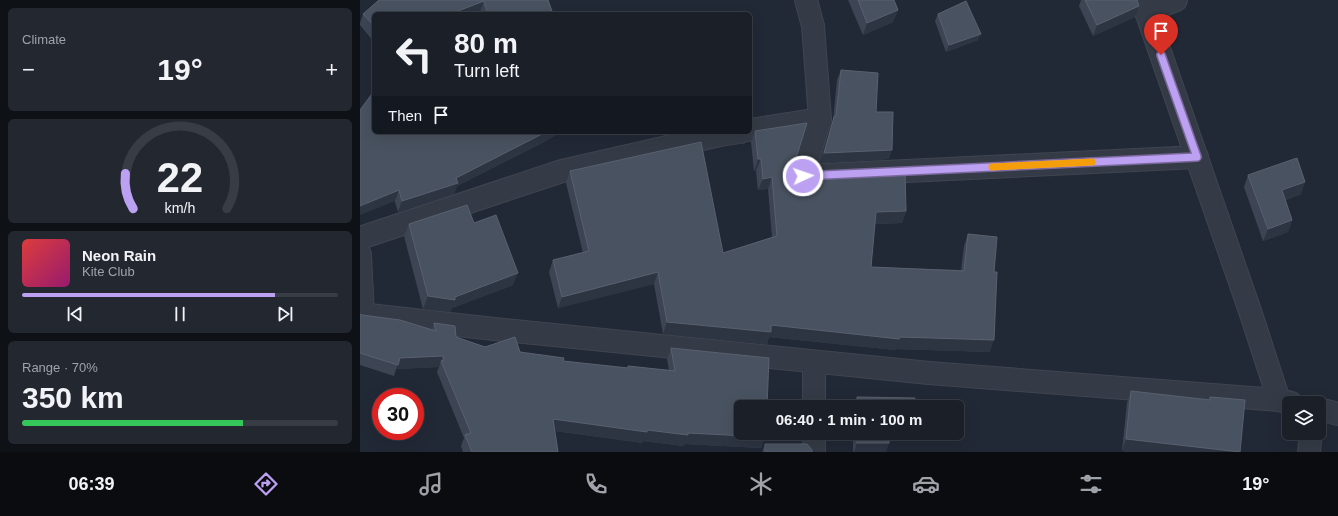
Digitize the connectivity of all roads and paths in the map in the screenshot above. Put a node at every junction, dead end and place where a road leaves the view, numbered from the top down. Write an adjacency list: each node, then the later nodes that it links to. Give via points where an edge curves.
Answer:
1 (806, 0): 4 (street, via 813,26)
2 (1176, 0): 3 (street)
3 (1144, 6): 7 (street)
4 (820, 119): 5 (street); 7 (street, via 803,176)
5 (752, 130)
6 (727, 134): 8 (street, via 562,171)
7 (1197, 157): 12 (street, via 1250,311)
8 (360, 238)
9 (360, 255): 10 (street)
10 (362, 314): 11 (street)
11 (814, 362): 13 (street); 14 (street)
12 (1284, 396)
13 (814, 400)
14 (1282, 401)
15 (1326, 411): 16 (street)
16 (1338, 414)
17 (814, 440): 19 (street)
18 (1310, 440): 20 (street)
19 (814, 452)
20 (1309, 452)

